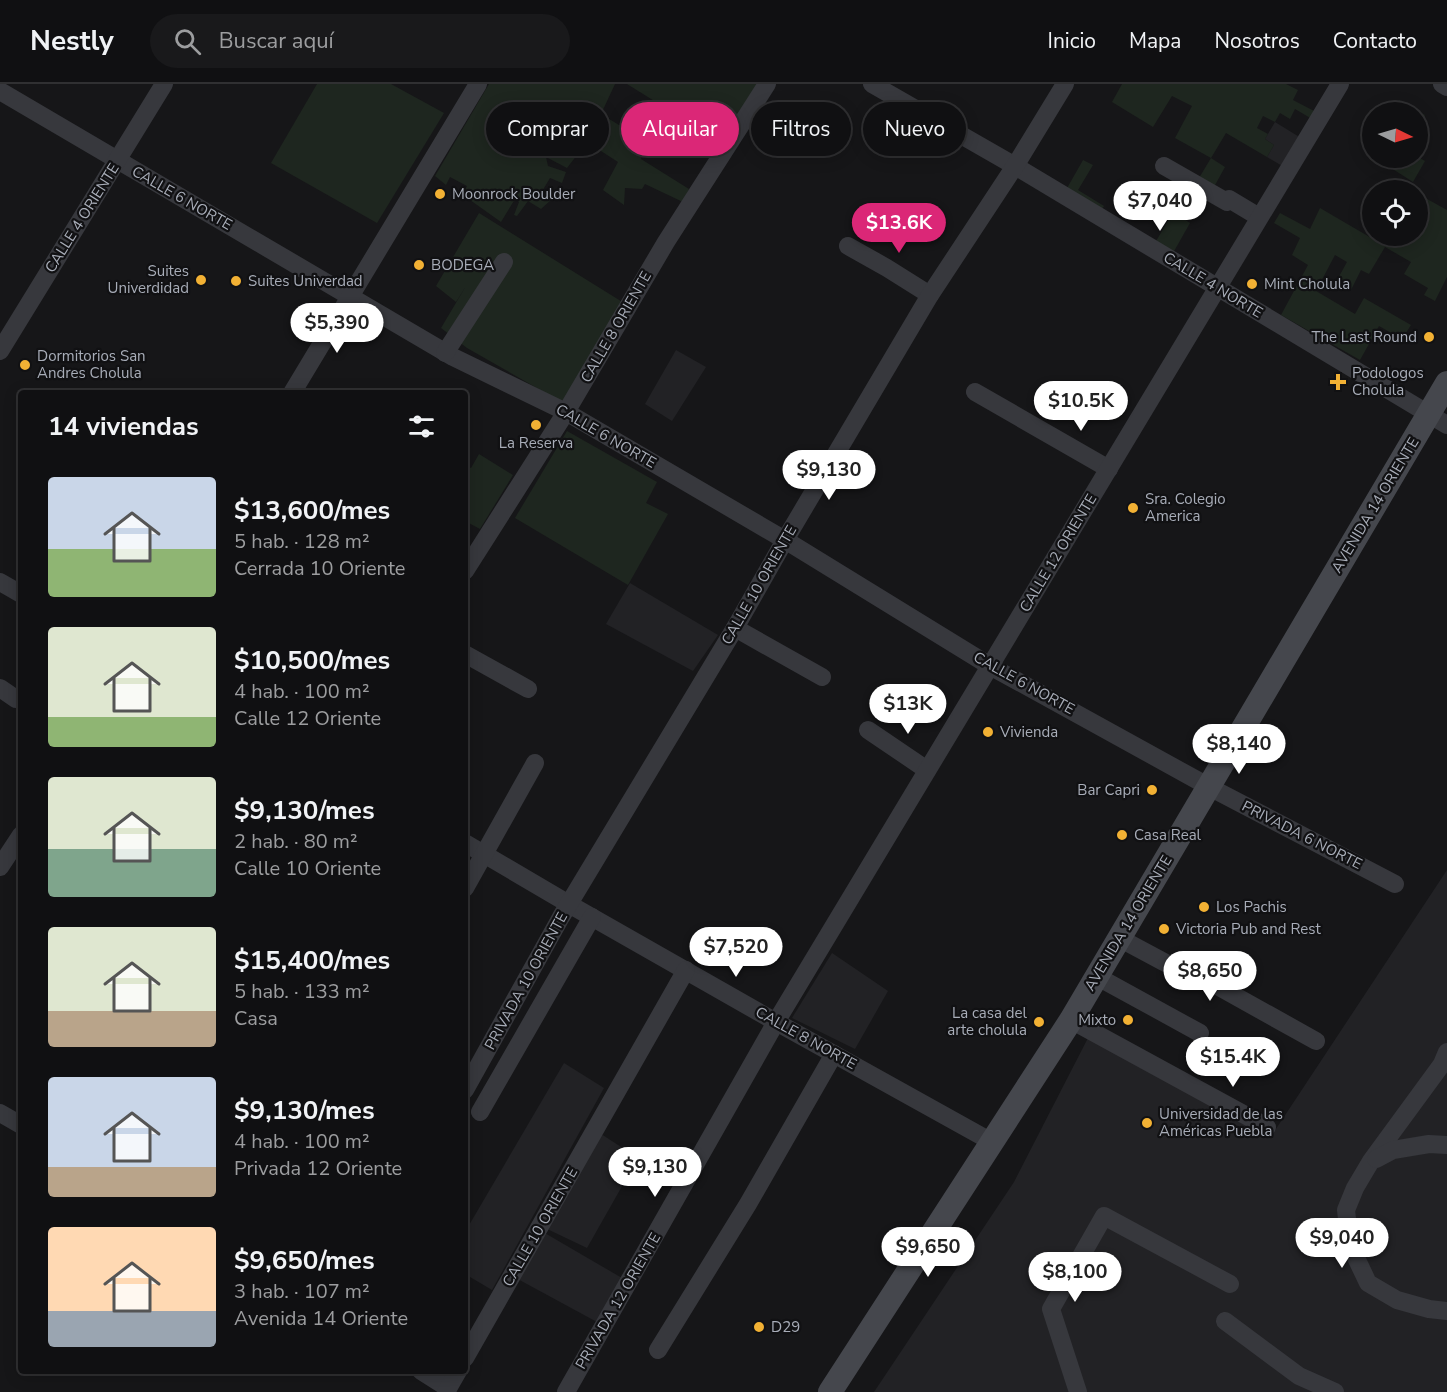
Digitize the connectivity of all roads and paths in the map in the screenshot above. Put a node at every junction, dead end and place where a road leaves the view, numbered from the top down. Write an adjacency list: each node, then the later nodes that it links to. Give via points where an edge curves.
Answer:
1 (164, 84): 10 (street, CALLE 4 ORIENTE)
2 (478, 84): 18 (street)
3 (767, 84): 24 (street, CALLE 8 ORIENTE, via 666,242)
4 (872, 84): 11 (street, CALLE 4 NORTE)
5 (1065, 84): 11 (street, CALLE 10 ORIENTE)
6 (1340, 84): 13 (street, CALLE 12 ORIENTE)
7 (1442, 84): 8 (street)
8 (1447, 87)
9 (0, 91): 10 (street, CALLE 6 NORTE)
10 (117, 160): 18 (street, CALLE 6 NORTE); 19 (street, CALLE 4 ORIENTE)
11 (1015, 166): 16 (street, CALLE 4 NORTE); 17 (street, CALLE 10 ORIENTE)
12 (1164, 166): 13 (street)
13 (1259, 217): 16 (street, CALLE 12 ORIENTE)
14 (848, 246): 17 (street)
15 (504, 262): 20 (street)
16 (1218, 288): 25 (street, CALLE 4 NORTE); 26 (street, CALLE 12 ORIENTE)
17 (930, 295): 27 (street, CALLE 10 ORIENTE)
18 (351, 297): 20 (street, CALLE 6 NORTE); 22 (street)
19 (0, 351)
20 (445, 353): 24 (street, CALLE 6 NORTE)
21 (1447, 383): 25 (main road, AVENIDA 14 ORIENTE)
22 (294, 390)
23 (975, 392): 26 (street)
24 (566, 412): 27 (street, CALLE 6 NORTE); 28 (street, CALLE 8 ORIENTE)
25 (1438, 419): 41 (main road, AVENIDA 14 ORIENTE)
26 (1109, 469): 33 (street, CALLE 12 ORIENTE)
27 (785, 540): 31 (street, CALLE 10 ORIENTE); 33 (street, CALLE 6 NORTE)
28 (468, 566)
29 (0, 582): 30 (street)
30 (18, 592)
31 (735, 628): 34 (street); 48 (street, CALLE 10 ORIENTE)
32 (468, 656): 36 (street)
33 (990, 666): 40 (street, CALLE 12 ORIENTE); 41 (street, CALLE 6 NORTE)
34 (822, 677)
35 (0, 688): 37 (street)
36 (528, 689)
37 (16, 699)
38 (868, 730): 40 (street)
39 (535, 763): 44 (street)
40 (927, 770): 54 (street, CALLE 12 ORIENTE)
41 (1209, 786): 47 (street, PRIVADA 6 NORTE); 50 (main road, AVENIDA 14 ORIENTE)
42 (18, 840): 45 (street)
43 (468, 845): 44 (street, CALLE 8 NORTE)
44 (485, 854): 46 (street); 48 (street, CALLE 8 NORTE)
45 (0, 867)
46 (468, 883)
47 (1395, 884)
48 (570, 904): 49 (street, CALLE 8 NORTE); 59 (street, PRIVADA 10 ORIENTE)
49 (592, 917): 51 (street, CALLE 8 NORTE); 60 (street)
50 (1119, 938): 52 (main road, AVENIDA 14 ORIENTE); 56 (street, via 1190,976 1203,978)
51 (686, 970): 54 (street, CALLE 8 NORTE); 71 (street, CALLE 10 ORIENTE)
52 (1096, 976): 53 (main road, AVENIDA 14 ORIENTE); 55 (street)
53 (1071, 1020): 63 (street); 64 (main road, AVENIDA 14 ORIENTE)
54 (776, 1022): 57 (street, CALLE 8 NORTE); 75 (street, PRIVADA 12 ORIENTE)
55 (1200, 1033)
56 (1316, 1041)
57 (834, 1054): 64 (street, CALLE 8 NORTE); 70 (street)
58 (1445, 1066): 66 (street)
59 (468, 1085)
60 (480, 1112)
61 (0, 1113): 62 (street)
62 (18, 1123)
63 (1267, 1127)
64 (992, 1142): 76 (main road, AVENIDA 14 ORIENTE)
65 (1447, 1145): 66 (street, via 1393,1150)
66 (1371, 1161): 68 (street, via 1346,1210 1350,1245 1368,1283 1397,1300)
67 (1230, 1284): 77 (street, via 1104,1216 1051,1309)
68 (1447, 1311)
69 (1224, 1321): 78 (street, via 1299,1376)
70 (658, 1350)
71 (468, 1353)
72 (425, 1374): 74 (street)
73 (456, 1374): 74 (street)
74 (447, 1390)
75 (566, 1392)
76 (830, 1392)
77 (1078, 1392)
78 (1335, 1392)

